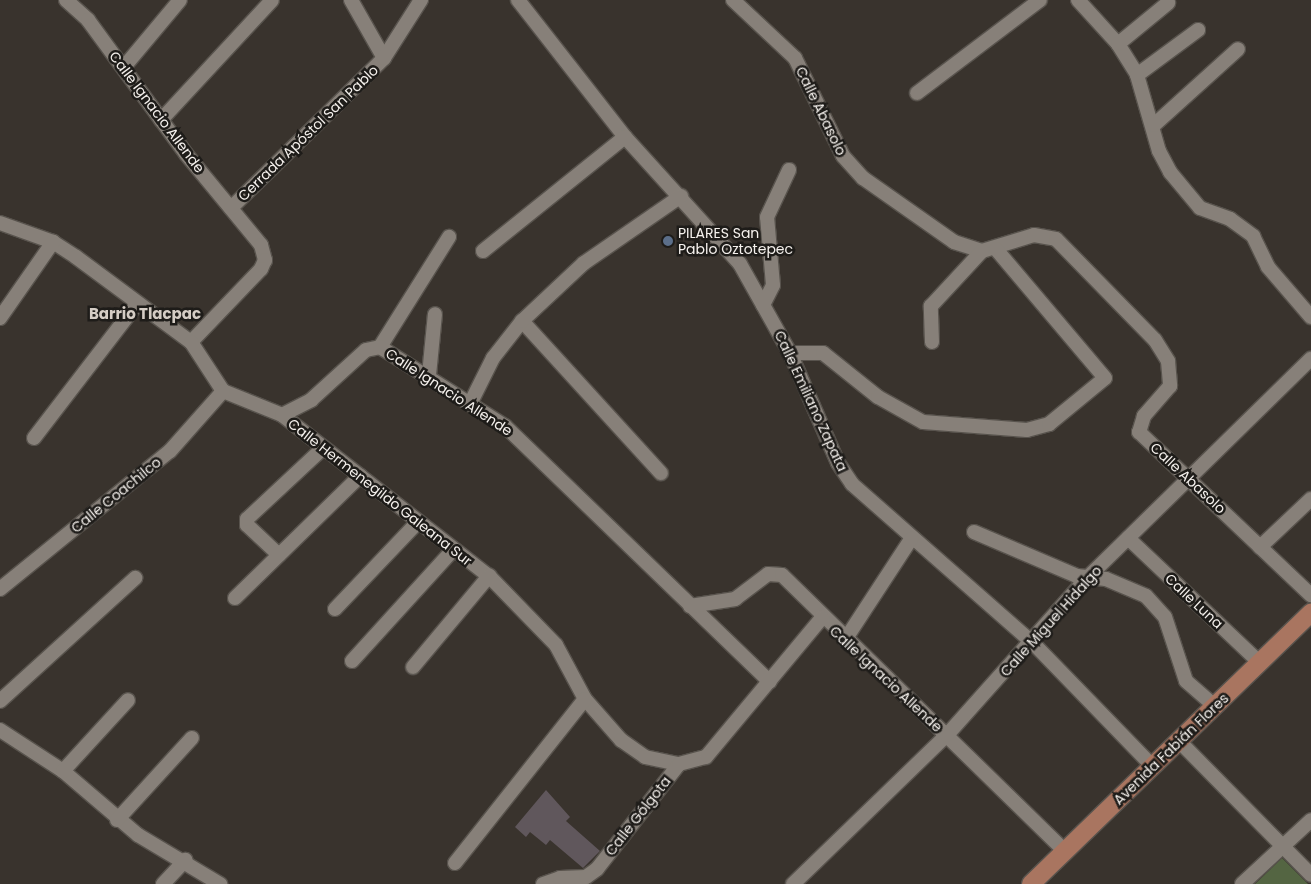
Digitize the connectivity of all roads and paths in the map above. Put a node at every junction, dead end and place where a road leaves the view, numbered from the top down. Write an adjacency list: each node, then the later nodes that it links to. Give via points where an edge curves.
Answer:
1 (66, 0): 15 (street, Calle Ignacio Allende, via 88,20)
2 (180, 0): 15 (street)
3 (272, 0): 18 (street)
4 (351, 0): 14 (street)
5 (421, 0): 14 (street, Cerrada Apóstol San Pablo)
6 (518, 0): 20 (street, Calle Emiliano Zapata)
7 (733, 0): 27 (street, Calle Abasolo, via 795,58 850,168 954,242)
8 (1040, 0): 17 (street)
9 (1078, 0): 12 (street)
10 (1168, 3): 12 (street)
11 (1198, 30): 16 (street)
12 (1118, 44): 16 (street)
13 (1238, 49): 19 (street)
14 (384, 58): 23 (street, Cerrada Apóstol San Pablo)
15 (124, 67): 18 (street, Calle Ignacio Allende)
16 (1137, 75): 19 (street)
17 (918, 93)
18 (162, 120): 23 (street, Calle Ignacio Allende)
19 (1154, 125): 32 (street, via 1159,151 1188,196 1200,208 1230,219 1252,236 1268,267)
20 (625, 137): 22 (street, Calle Emiliano Zapata); 28 (street)
21 (789, 170): 30 (street, via 767,217 773,285)
22 (681, 196): 30 (street, Calle Emiliano Zapata, via 740,264); 34 (street, via 584,263)
23 (231, 208): 35 (street, Calle Ignacio Allende, via 261,245 265,260)
24 (0, 223): 26 (street)
25 (449, 237): 37 (street)
26 (53, 242): 29 (street); 33 (street)
27 (989, 250): 36 (street, via 930,306); 38 (street, via 1105,378 1049,424 1028,430 923,422 878,397 823,353); 48 (street, Calle Abasolo, via 1034,235 1056,239 1155,340 1168,361 1170,386 1144,416 1138,432)
28 (483, 251)
29 (137, 304): 35 (street); 44 (street)
30 (763, 305): 38 (street, Calle Emiliano Zapata)
31 (435, 314): 40 (street)
32 (1311, 317)
33 (0, 318)
34 (522, 320): 42 (street, via 493,358); 46 (street)
35 (191, 342): 41 (street)
36 (932, 342)
37 (380, 347): 40 (street, Calle Ignacio Allende); 43 (street, Calle Ignacio Allende, via 366,350 311,400)
38 (790, 353): 53 (street, Calle Emiliano Zapata, via 838,463 852,484)
39 (1311, 359): 48 (street, Calle Miguel Hidalgo)
40 (429, 376): 42 (street, Calle Ignacio Allende)
41 (223, 391): 43 (street, Calle Hermenegildo Galeana Sur); 60 (street, Calle Coachilco, via 170,451)
42 (470, 402): 63 (street, Calle Ignacio Allende, via 542,458)
43 (282, 415): 45 (street, Calle Hermenegildo Galeana Sur)
44 (34, 438)
45 (321, 450): 47 (street, Calle Hermenegildo Galeana Sur); 56 (street, via 247,519 247,525)
46 (661, 473)
47 (360, 476): 50 (street, Calle Hermenegildo Galeana Sur); 56 (street)
48 (1190, 481): 52 (street, Calle Miguel Hidalgo); 54 (street, Calle Abasolo)
49 (1311, 499): 54 (street)
50 (417, 523): 55 (street, Calle Hermenegildo Galeana Sur); 64 (street)
51 (974, 532): 58 (street)
52 (1128, 538): 58 (street, Calle Miguel Hidalgo); 70 (street, Calle Luna)
53 (911, 539): 67 (street); 68 (street, Calle Emiliano Zapata)
54 (1260, 548): 61 (street, Calle Abasolo)
55 (452, 551): 57 (street, Calle Hermenegildo Galeana Sur); 69 (street)
56 (279, 555): 62 (street)
57 (489, 576): 71 (street); 73 (street, Calle Hermenegildo Galeana Sur, via 556,645)
58 (1088, 577): 68 (street, Calle Miguel Hidalgo); 76 (street, via 1129,587 1158,606 1180,671)
59 (135, 578): 75 (street)
60 (0, 590)
61 (1311, 595)
62 (235, 598)
63 (690, 606): 66 (street, Calle Ignacio Allende, via 735,599 774,574 790,583); 72 (street, Calle Ignacio Allende)
64 (335, 609)
65 (1311, 613): 70 (main road, Avenida Fabián Flores)
66 (822, 618): 67 (street, Calle Ignacio Allende); 72 (street, Calle Gólgota)
67 (846, 640): 78 (street, Calle Ignacio Allende)
68 (1032, 642): 78 (street, Calle Miguel Hidalgo); 82 (street, Calle Emiliano Zapata)
69 (352, 661)
70 (1260, 663): 76 (main road, Avenida Fabián Flores)
71 (412, 667)
72 (770, 682): 81 (street, Calle Gólgota, via 706,757)
73 (585, 699): 81 (street, Calle Hermenegildo Galeana Sur, via 635,753); 89 (street)
74 (128, 700): 83 (street)
75 (0, 701)
76 (1215, 706): 80 (main road, Avenida Fabián Flores)
77 (0, 730): 83 (street)
78 (947, 736): 87 (street, Calle Ignacio Allende); 95 (street, Calle Miguel Hidalgo)
79 (192, 738): 84 (street)
80 (1179, 741): 82 (main road, Avenida Fabián Flores); 86 (street)
81 (679, 764): 94 (street, Calle Gólgota, via 597,869 586,877 560,878)
82 (1152, 766): 87 (main road, Avenida Fabián Flores)
83 (63, 770): 84 (street)
84 (117, 820): 88 (street)
85 (1311, 820): 86 (street)
86 (1282, 847): 90 (street); 96 (street)
87 (1065, 851): 91 (main road, Avenida Fabián Flores)
88 (185, 860): 92 (street); 93 (street)
89 (455, 863)
90 (1311, 875)
91 (1040, 881)
92 (163, 884)
93 (220, 884)
94 (543, 884)
95 (793, 884)
96 (1242, 884)

